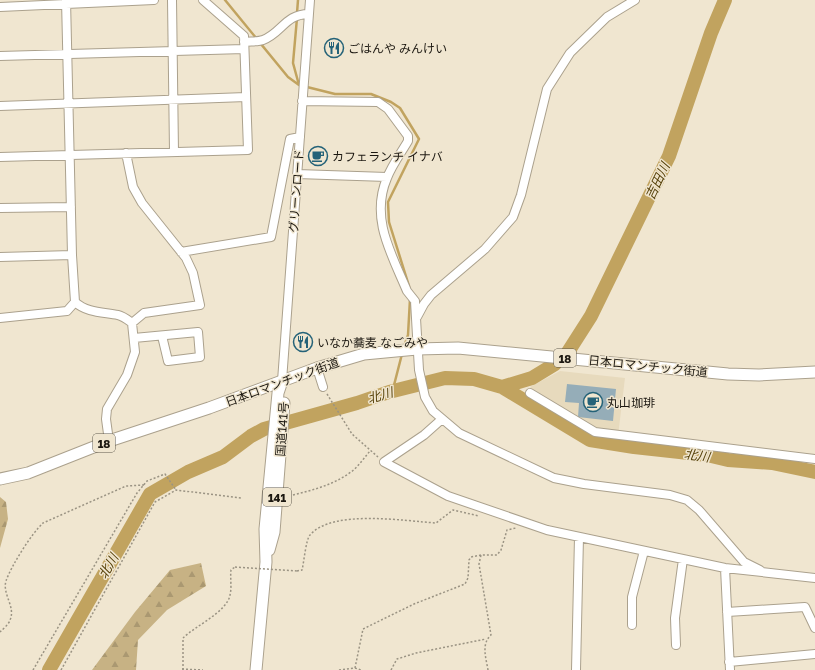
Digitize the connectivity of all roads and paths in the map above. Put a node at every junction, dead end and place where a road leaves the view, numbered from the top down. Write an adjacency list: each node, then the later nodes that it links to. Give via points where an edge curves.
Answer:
1 (154, 0): 6 (street)
2 (172, 0): 11 (street)
3 (203, 0): 10 (street, via 244,36)
4 (310, 0): 9 (street, グリーンロード)
5 (636, 0): 33 (street, via 607,17 570,53 547,89 522,195 513,217 485,249 431,295)
6 (66, 2): 7 (street); 12 (street)
7 (14, 3): 8 (street)
8 (0, 7)
9 (309, 14): 10 (street, via 292,17 263,41); 16 (street, グリーンロード)
10 (244, 45): 11 (street); 14 (street)
11 (172, 51): 12 (street); 15 (street)
12 (67, 54): 13 (street); 17 (street)
13 (0, 56)
14 (246, 97): 15 (street); 20 (street, via 248,150)
15 (173, 100): 17 (street); 20 (street)
16 (302, 101): 19 (street, グリーンロード); 25 (street, via 378,102 388,109 408,136 408,141)
17 (68, 104): 18 (street); 22 (street)
18 (0, 106)
19 (300, 138): 24 (street, グリーンロード); 28 (street, via 290,139 271,237)
20 (174, 152): 21 (street)
21 (126, 153): 22 (street); 28 (street, via 133,187 142,203)
22 (70, 154): 23 (street); 26 (street)
23 (0, 157)
24 (297, 174): 25 (street); 40 (street, グリーンロード)
25 (387, 177): 33 (street, via 379,203 380,220 407,291 415,300)
26 (71, 206): 27 (street); 29 (street)
27 (0, 208)
28 (181, 252): 34 (street, via 193,273 200,305 144,314)
29 (72, 255): 30 (street); 31 (street)
30 (0, 257)
31 (75, 302): 32 (street, via 68,311); 34 (street, via 80,307 120,315)
32 (0, 318)
33 (416, 318): 37 (street)
34 (132, 323): 36 (street)
35 (162, 336): 35 (street, via 198,332 200,357 168,361); 36 (street)
36 (134, 338): 44 (street, via 135,352 127,376 107,409)
37 (417, 349): 38 (highway, 日本ロマンチック街道 / 18, via 364,354); 39 (highway, 日本ロマンチック街道 / 18, via 488,350 728,374); 43 (street, via 425,397 433,411)
38 (317, 368): 40 (highway, 日本ロマンチック街道 / 18); 41 (street)
39 (815, 372)
40 (282, 381): 44 (highway, 日本ロマンチック街道 / 18); 75 (highway, 国道141号 / 141, via 278,393 278,432 265,529 266,562)
41 (323, 387): 45 (path, via 352,434)
42 (530, 393): 46 (street, via 595,432)
43 (442, 419): 47 (street, via 424,435); 60 (street, via 459,433 554,478 670,495 687,500 699,510 744,562)
44 (109, 441): 48 (highway, 日本ロマンチック街道 / 18, via 28,473)
45 (370, 451): 47 (path); 51 (path, via 352,472 316,490)
46 (815, 459)
47 (384, 462): 55 (street, via 448,496 547,530)
48 (0, 479)
49 (144, 485): 50 (path, via 147,481 165,474); 65 (path, via 126,486 43,523 33,532 6,580 5,591 9,602 10,621); 72 (path)
50 (176, 490): 52 (path); 73 (path, via 155,502)
51 (293, 495)
52 (241, 498)
53 (480, 516): 71 (path, bridge, via 453,510 436,523 351,518 317,528 309,536 302,570 235,567 231,570 227,602 216,614 183,638)
54 (523, 528): 57 (path, via 507,530 497,555)
55 (579, 537): 56 (street); 80 (street)
56 (644, 551): 58 (street); 63 (street, via 632,597)
57 (481, 555): 66 (path, via 479,564 491,635); 70 (path, via 469,560 465,584 414,604 363,629)
58 (683, 559): 59 (street); 67 (street, via 675,618)
59 (725, 568): 60 (street); 62 (street)
60 (760, 570): 61 (street)
61 (815, 578)
62 (727, 612): 64 (street, via 804,607); 69 (street)
63 (632, 626)
64 (815, 628)
65 (0, 632)
66 (486, 639): 78 (path, via 397,660); 79 (path, via 484,644)
67 (676, 645)
68 (815, 654): 69 (street)
69 (730, 666)
70 (355, 668): 76 (path); 77 (path)
71 (182, 669): 74 (path)
72 (33, 670)
73 (61, 670)
74 (203, 670)
75 (256, 670)
76 (339, 670)
77 (362, 670)
78 (391, 670)
79 (488, 670)
80 (576, 670)

